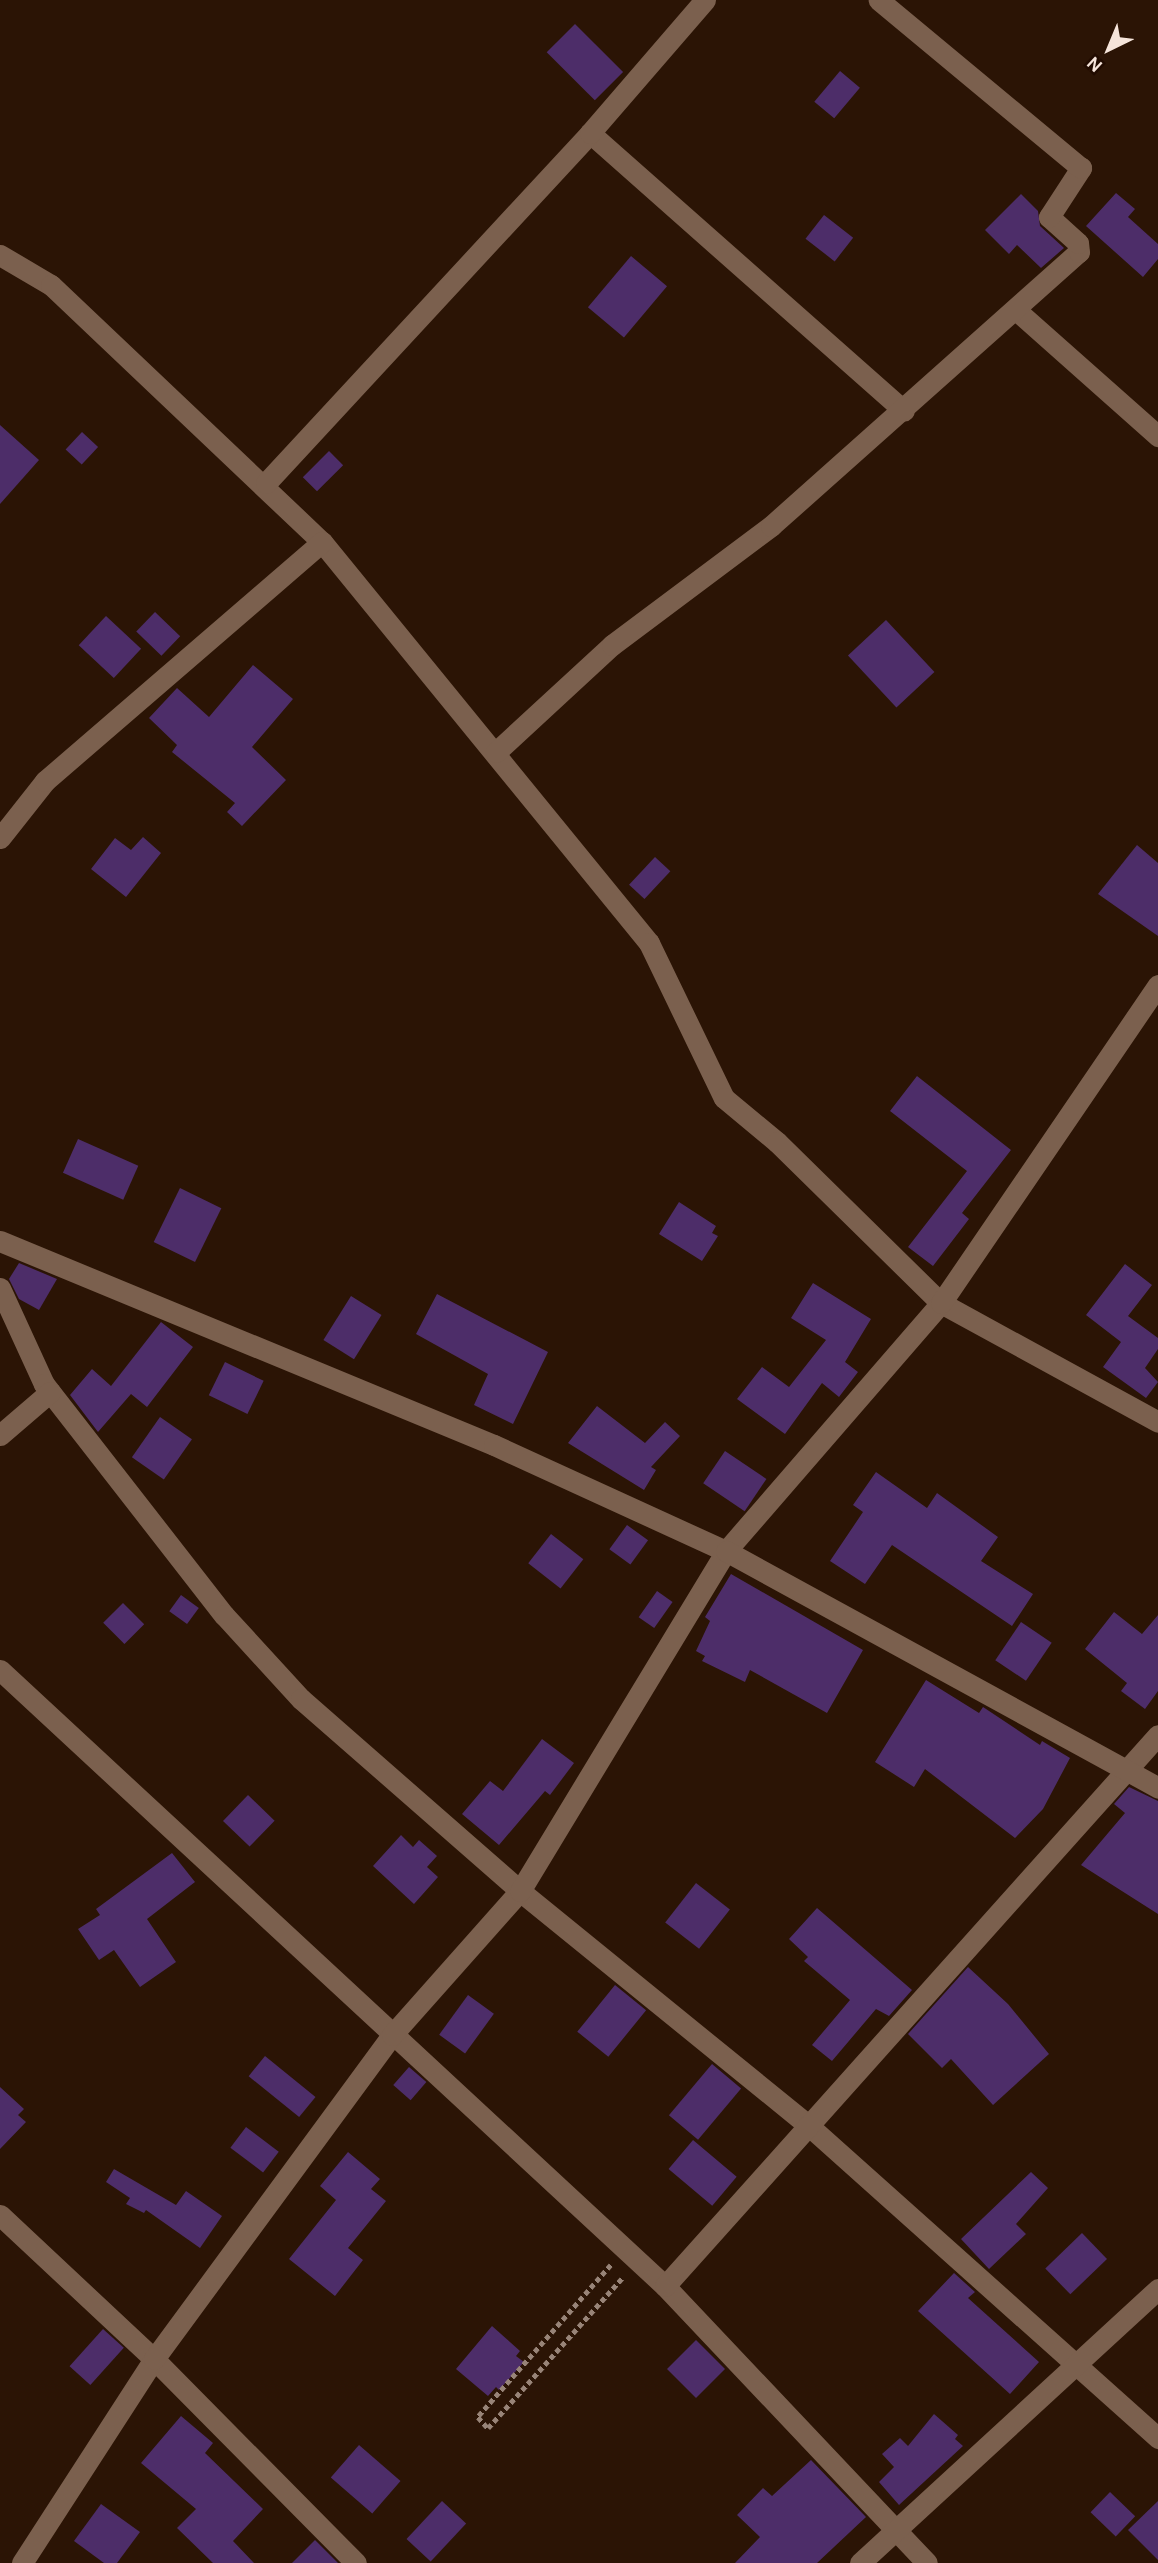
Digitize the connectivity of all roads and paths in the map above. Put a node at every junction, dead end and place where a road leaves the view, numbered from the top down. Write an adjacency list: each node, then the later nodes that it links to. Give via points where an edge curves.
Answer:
1 (705, 0): 3 (street)
2 (878, 0): 5 (street, via 1081,168 1049,217 1078,243 1079,252)
3 (590, 133): 6 (street); 8 (street)
4 (0, 255): 8 (street, via 51,285)
5 (1016, 310): 6 (street); 7 (street)
6 (904, 411): 10 (street, via 771,526 612,645)
7 (1158, 436)
8 (266, 484): 9 (street)
9 (322, 542): 10 (street); 11 (street, via 45,781)
10 (496, 752): 15 (street, via 649,943 724,1098 777,1142)
11 (0, 838)
12 (1158, 985): 15 (street)
13 (0, 1241): 19 (street, via 494,1445)
14 (0, 1289): 16 (street)
15 (940, 1303): 17 (street); 19 (street)
16 (50, 1392): 18 (street); 24 (street, via 224,1615 293,1689)
17 (1158, 1422)
18 (0, 1435)
19 (726, 1551): 22 (street); 24 (street)
20 (0, 1670): 25 (street)
21 (1158, 1735): 22 (street)
22 (1130, 1770): 23 (street); 26 (street)
23 (1158, 1788)
24 (520, 1891): 25 (street); 26 (street)
25 (392, 2035): 28 (street); 31 (street)
26 (808, 2125): 29 (street); 32 (street)
27 (0, 2215): 31 (street)
28 (631, 2255): 28 (path, via 488,2428 478,2417); 29 (street)
29 (665, 2286): 34 (street)
30 (1158, 2289): 32 (street)
31 (154, 2359): 35 (street); 36 (street)
32 (1076, 2368): 33 (street); 34 (street)
33 (1158, 2438)
34 (895, 2529): 37 (street); 38 (street)
35 (22, 2563)
36 (356, 2563)
37 (860, 2563)
38 (927, 2563)

